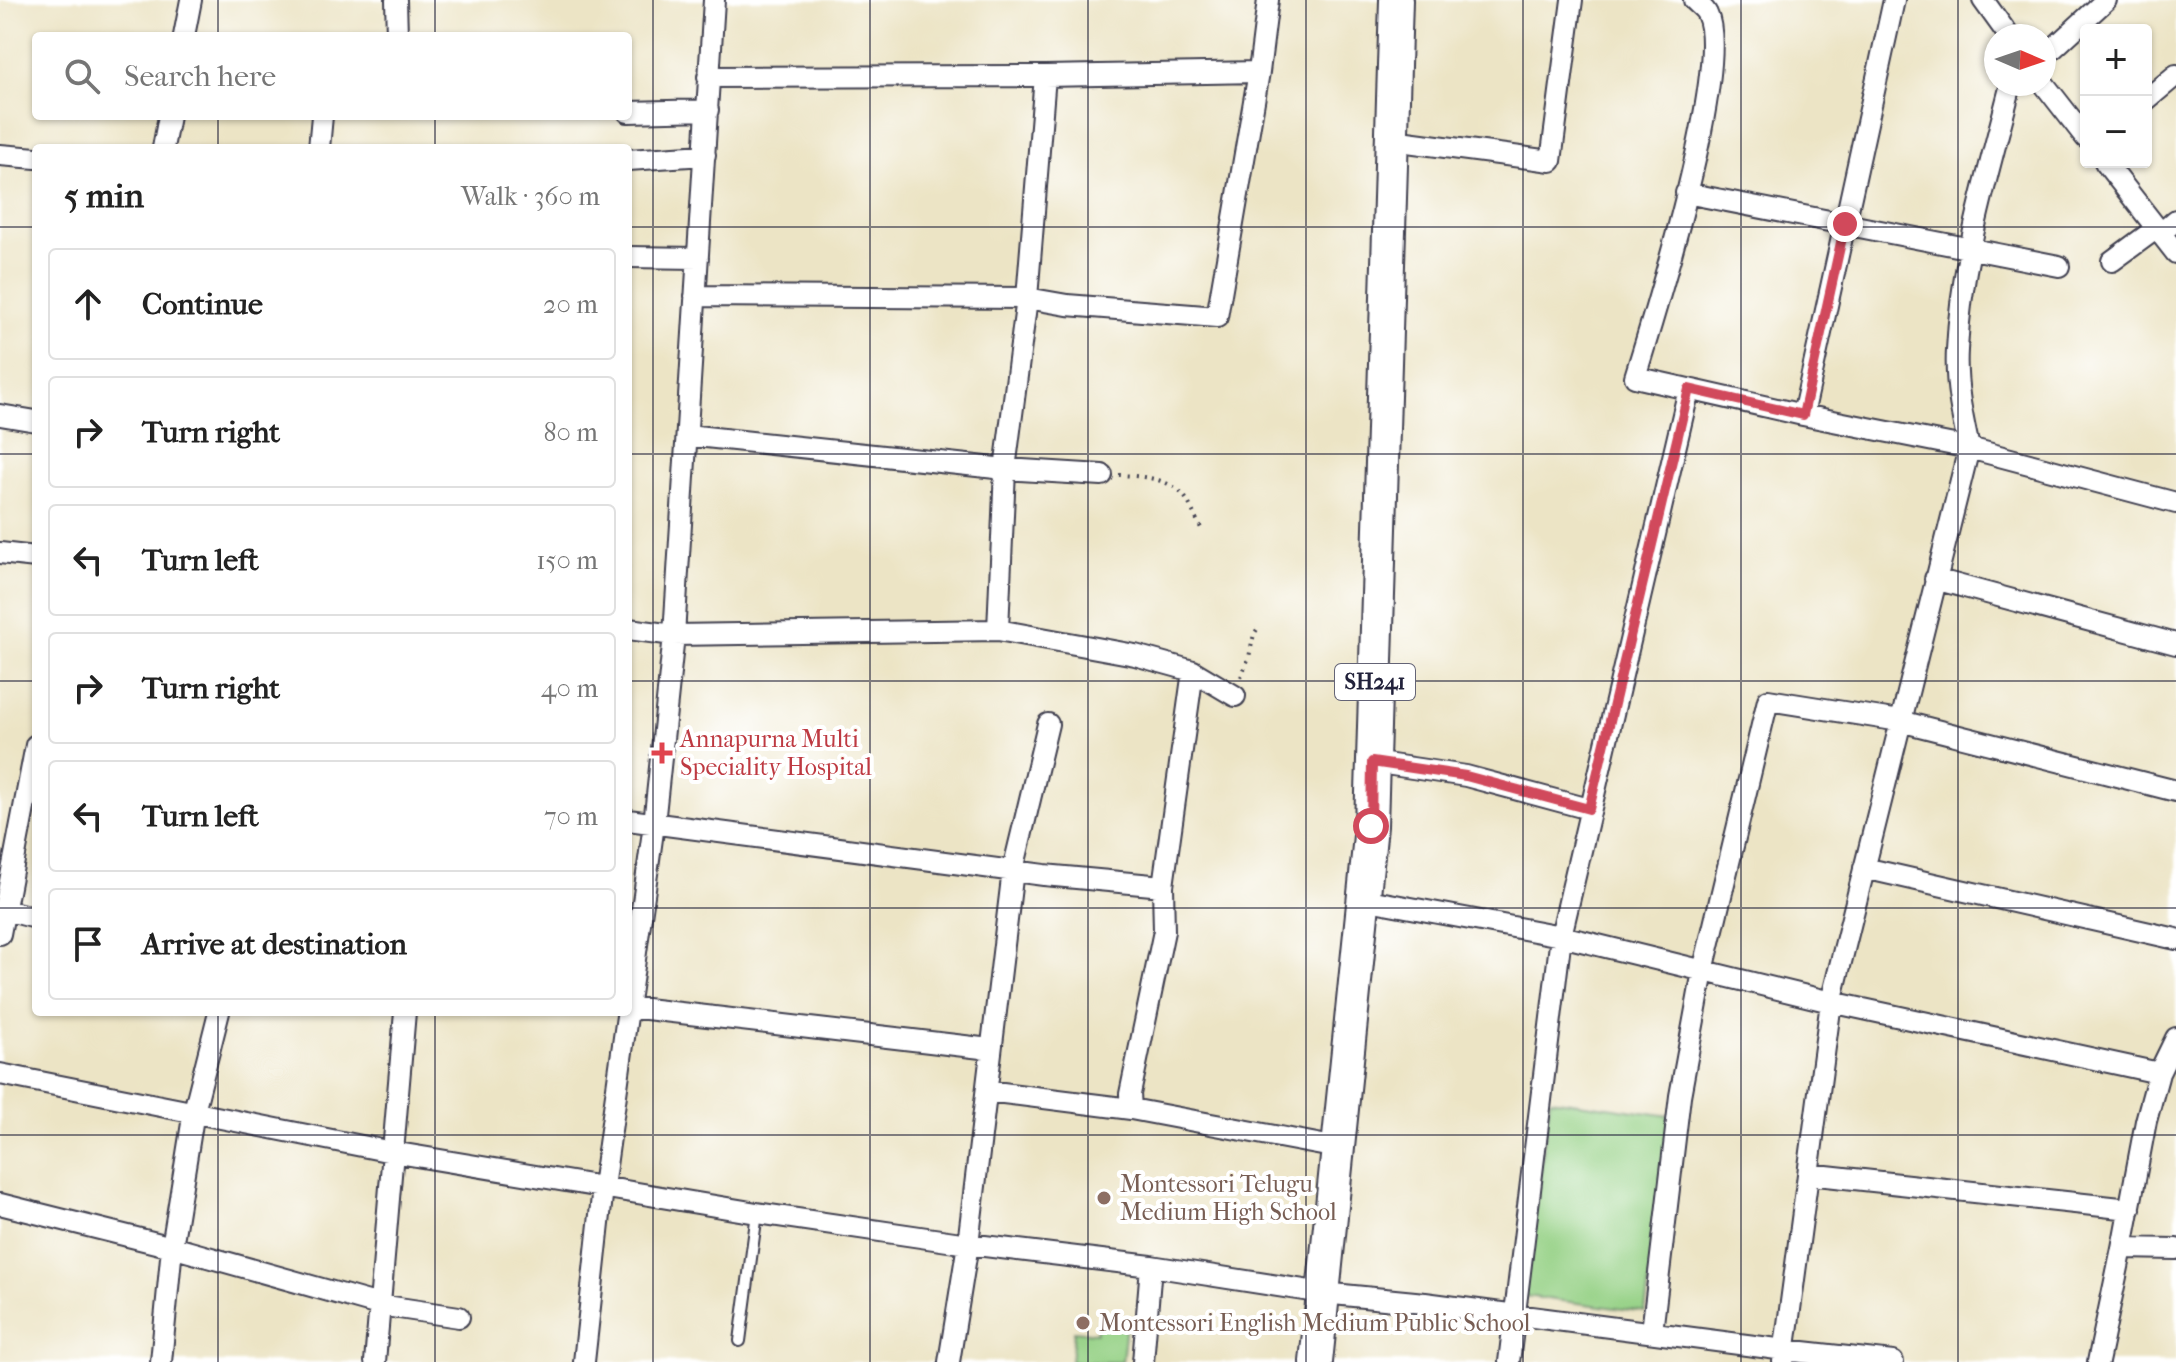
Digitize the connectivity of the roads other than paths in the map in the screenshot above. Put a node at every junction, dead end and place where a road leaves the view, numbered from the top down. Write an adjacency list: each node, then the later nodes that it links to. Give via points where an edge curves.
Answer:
1 (191, 0): 12 (street)
2 (396, 0): 13 (street)
3 (714, 0): 18 (street)
4 (1268, 0): 15 (street)
5 (1396, 0): 27 (main road, SH241)
6 (1572, 0): 27 (street, via 1551,161)
7 (1694, 0): 35 (street, via 1707,14 1709,86)
8 (1894, 0): 36 (street)
9 (1983, 0): 11 (street)
10 (2106, 0): 14 (street)
11 (2000, 24)
12 (185, 32)
13 (397, 32)
14 (2056, 46)
15 (1259, 72): 17 (street); 45 (street, via 1217,317)
16 (2176, 75): 21 (street)
17 (1045, 76): 18 (street); 45 (street)
18 (708, 77): 22 (street)
19 (2008, 96): 38 (street)
20 (2053, 96): 26 (street)
21 (2151, 96)
22 (708, 110): 23 (street); 31 (street)
23 (632, 112)
24 (168, 120): 28 (street)
25 (322, 120): 29 (street)
26 (2080, 130)
27 (1392, 140): 66 (main road, SH241)
28 (164, 144)
29 (319, 144)
30 (0, 155): 32 (street)
31 (705, 155): 33 (street); 41 (street)
32 (32, 158)
33 (632, 160)
34 (2110, 168): 37 (street)
35 (1686, 193): 36 (street); 46 (street, via 1635,377)
36 (1845, 224): 38 (street); 48 (street)
37 (2164, 227): 39 (street); 42 (street)
38 (1969, 249): 43 (street); 51 (street, via 1956,351 1960,411)
39 (2176, 253)
40 (632, 257): 41 (street)
41 (698, 258): 44 (street)
42 (2112, 261)
43 (2059, 266)
44 (695, 296): 45 (street); 50 (street)
45 (1027, 298): 52 (street)
46 (1689, 389): 48 (street); 69 (street)
47 (0, 415): 49 (street)
48 (1803, 415): 51 (street)
49 (32, 420)
50 (687, 435): 52 (street); 60 (street)
51 (1969, 448): 54 (street); 57 (street)
52 (1005, 469): 53 (street); 59 (street)
53 (1102, 475)
54 (2176, 503)
55 (0, 553): 56 (street)
56 (32, 557)
57 (1935, 579): 61 (street); 64 (street)
58 (632, 630): 60 (street)
59 (998, 630): 60 (street); 62 (street)
60 (674, 635): 71 (street)
61 (2176, 644)
62 (1193, 671): 63 (street); 74 (street)
63 (1235, 696)
64 (1900, 721): 68 (street); 72 (street); 81 (street, via 1768,700)
65 (1048, 724): 73 (street)
66 (1372, 762): 69 (street, via 1466,776); 75 (main road, SH241)
67 (32, 766): 76 (street)
68 (2176, 791)
69 (1589, 809): 79 (street)
70 (632, 821): 71 (street)
71 (654, 824): 73 (street); 82 (street)
72 (1864, 868): 80 (street); 83 (street)
73 (1013, 870): 74 (street); 89 (street)
74 (1163, 886): 93 (street, via 1164,931)
75 (1363, 899): 79 (street); 95 (main road, SH241)
76 (5, 910): 77 (street); 78 (street)
77 (32, 917)
78 (0, 934)
79 (1561, 936): 81 (street); 109 (street)
80 (2176, 939)
81 (1703, 971): 83 (street); 111 (street, via 1680,1096)
82 (632, 985)
83 (1831, 1002): 90 (street); 97 (street)
84 (632, 1007): 89 (street)
85 (218, 1016): 94 (street)
86 (405, 1016): 96 (street)
87 (628, 1016): 98 (street)
88 (2175, 1044): 90 (street)
89 (990, 1049): 92 (street)
90 (2159, 1073): 100 (street)
91 (0, 1074): 94 (street)
92 (987, 1091): 93 (street); 102 (street)
93 (1131, 1109): 95 (street)
94 (194, 1111): 96 (street); 103 (street)
95 (1338, 1148): 107 (main road, SH241)
96 (392, 1152): 98 (street); 108 (street)
97 (1808, 1174): 100 (street); 113 (street)
98 (603, 1187): 101 (street); 116 (street)
99 (0, 1204): 103 (street)
100 (2130, 1209): 104 (street)
101 (757, 1213): 102 (street); 112 (lane)
102 (968, 1244): 106 (street); 117 (street)
103 (172, 1247): 108 (street); 114 (street)
104 (2122, 1248): 105 (street); 122 (street)
105 (2176, 1249)
106 (1151, 1266): 107 (street); 118 (street)
107 (1323, 1293): 109 (street); 119 (main road, SH241)
108 (379, 1305): 110 (street); 115 (street)
109 (1513, 1314): 111 (street); 120 (street)
110 (459, 1317)
111 (1652, 1332): 113 (street)
112 (740, 1341)
113 (1784, 1356): 121 (street)
114 (161, 1362)
115 (375, 1362)
116 (584, 1362)
117 (949, 1362)
118 (1143, 1362)
119 (1316, 1362)
120 (1509, 1362)
121 (1893, 1362)
122 (2098, 1362)

